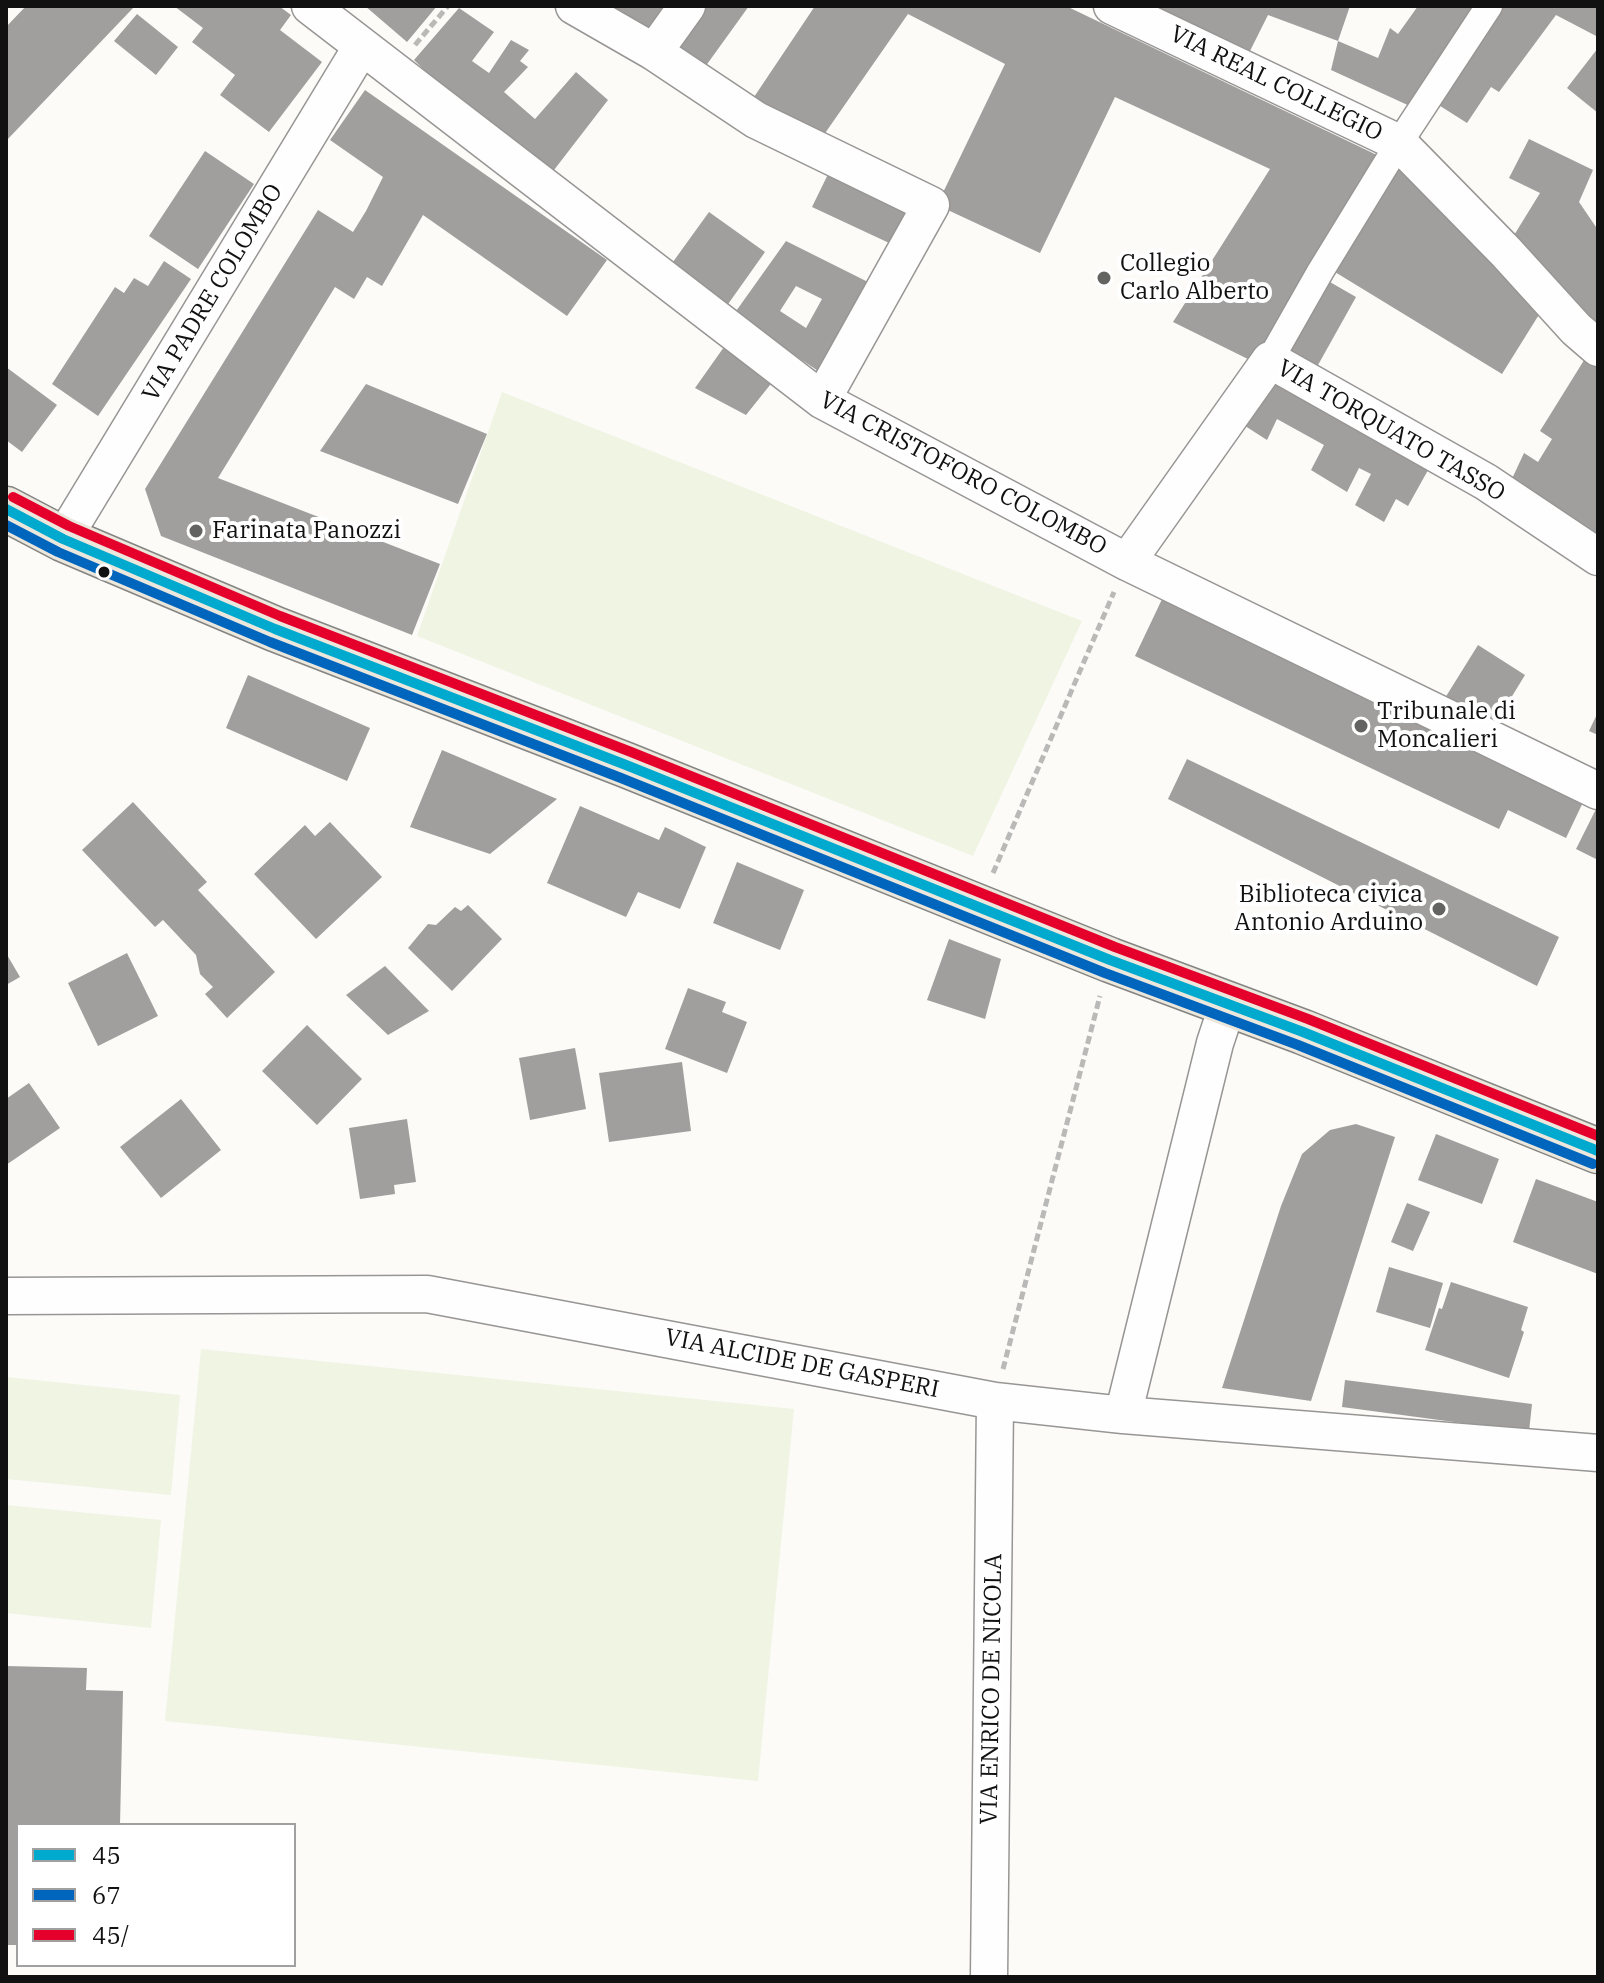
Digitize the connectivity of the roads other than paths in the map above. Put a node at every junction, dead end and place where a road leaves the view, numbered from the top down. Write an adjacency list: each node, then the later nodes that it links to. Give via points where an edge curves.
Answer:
1 (574, 6): 6 (street)
2 (687, 6): 6 (street)
3 (1112, 6): 7 (street, VIA REAL COLLEGIO)
4 (1489, 6): 7 (street)
5 (340, 21): 10 (street, VIA CRISTOFORO COLOMBO, via 393,70); 12 (street, VIA PADRE COLOMBO)
6 (654, 52): 10 (street, via 756,120 931,205)
7 (1399, 143): 8 (street, VIA REAL COLLEGIO); 9 (street)
8 (1598, 348)
9 (1270, 360): 13 (street, VIA TORQUATO TASSO, via 1486,482); 14 (street, VIA TORQUATO TASSO)
10 (822, 400): 14 (street, VIA CRISTOFORO COLOMBO)
11 (6, 509): 12 (main road)
12 (63, 539): 16 (main road, via 275,629)
13 (1598, 557)
14 (1127, 562): 15 (street, VIA CRISTOFORO COLOMBO)
15 (1598, 791)
16 (1228, 1004): 17 (main road); 20 (street)
17 (1598, 1151)
18 (6, 1296): 19 (street, VIA ALCIDE DE GASPERI, via 427,1294)
19 (995, 1401): 20 (street, VIA ALCIDE DE GASPERI); 22 (street, VIA ENRICO DE NICOLA)
20 (1123, 1415): 21 (street, VIA ALCIDE DE GASPERI)
21 (1598, 1453)
22 (989, 1977)

